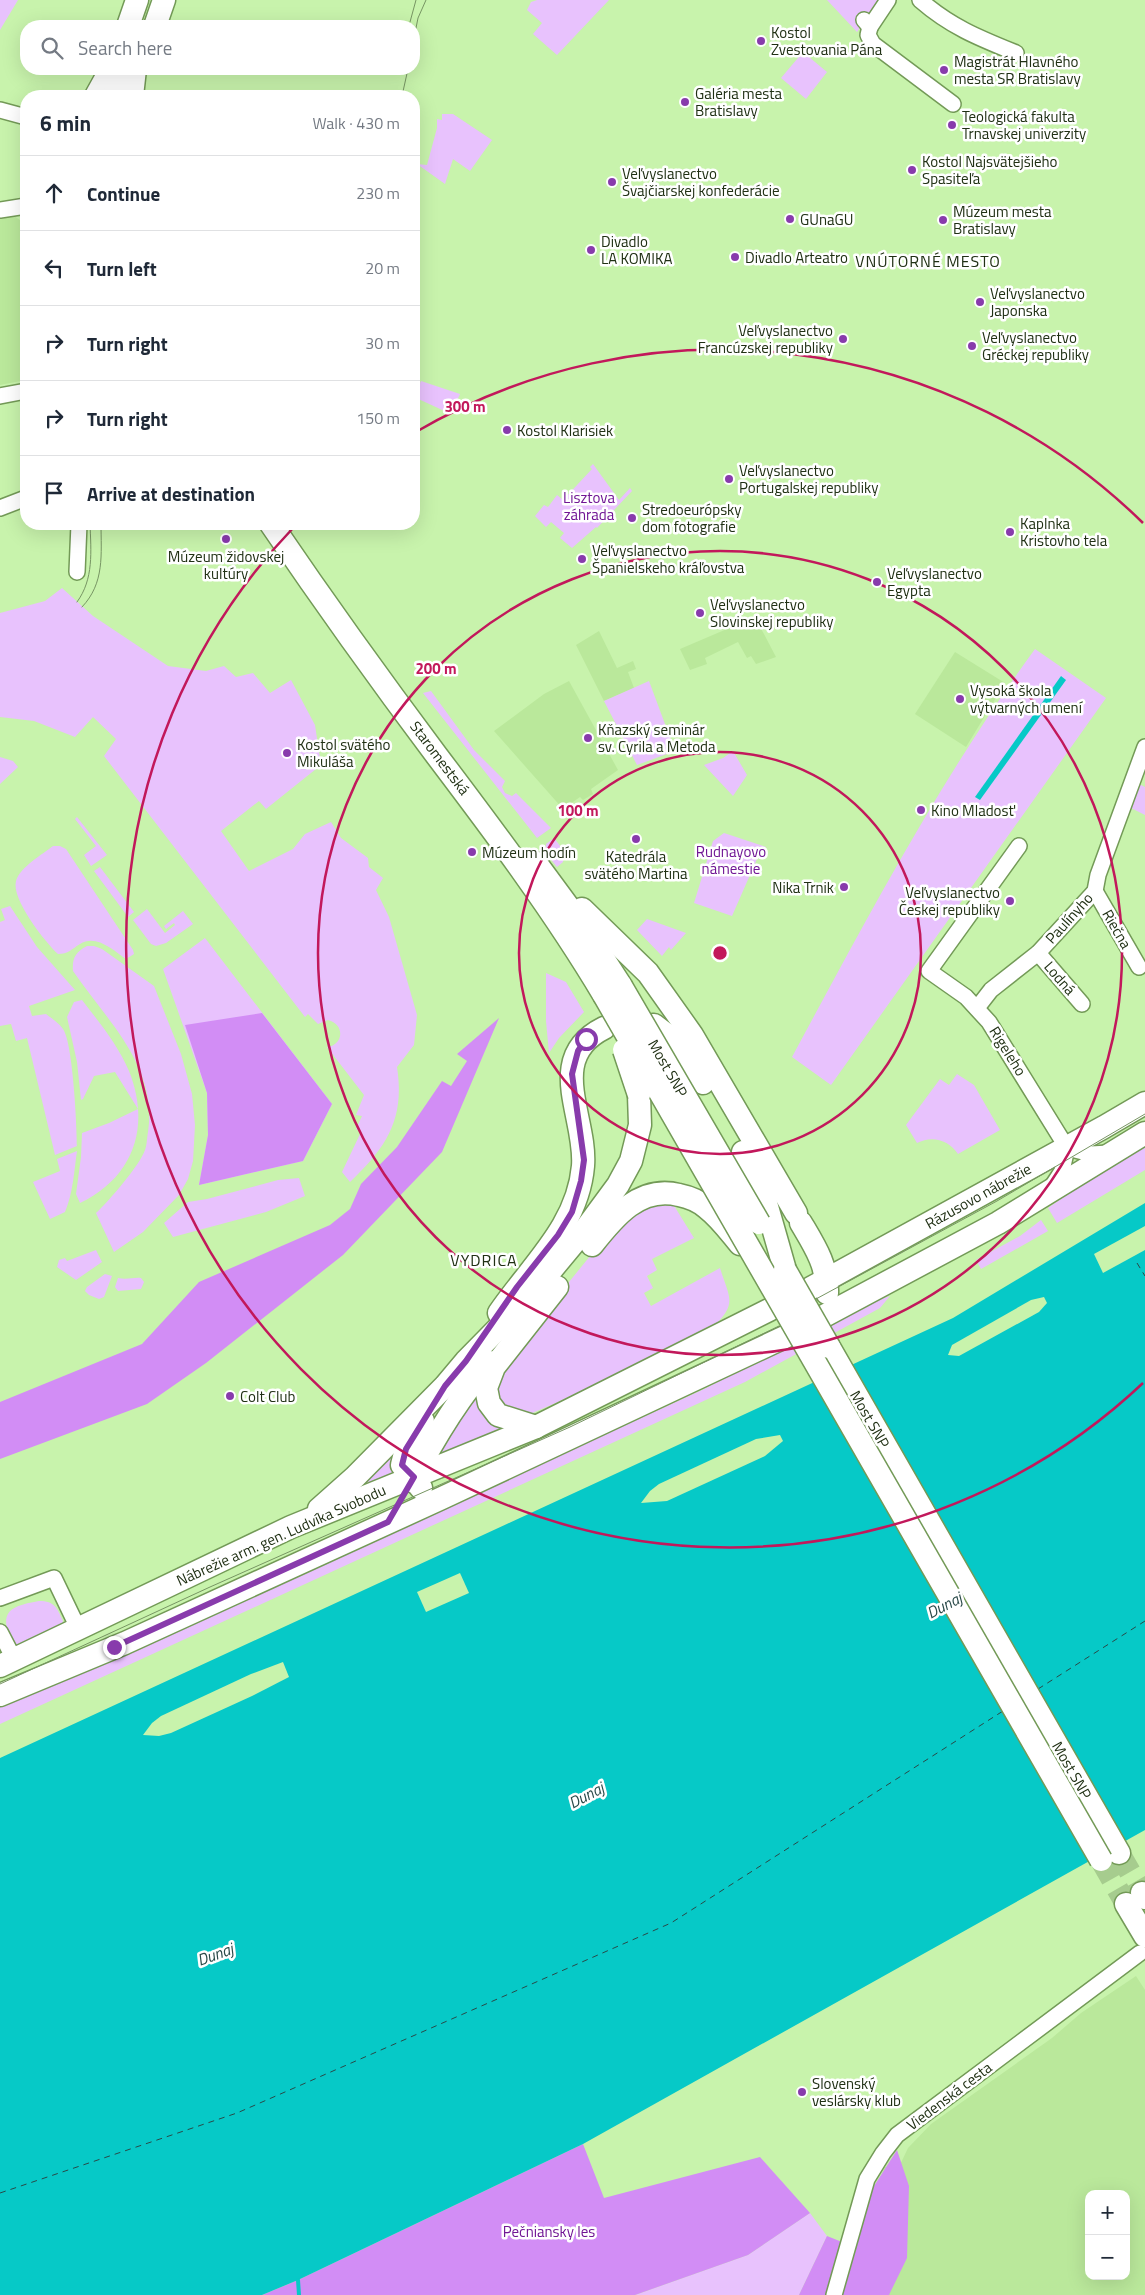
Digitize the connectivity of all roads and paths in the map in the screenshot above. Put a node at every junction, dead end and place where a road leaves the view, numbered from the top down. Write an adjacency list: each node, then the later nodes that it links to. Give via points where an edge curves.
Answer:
1 (131, 0): 7 (main road)
2 (137, 0): 8 (main road)
3 (151, 0): 9 (main road)
4 (164, 0): 10 (main road)
5 (888, 0): 18 (street, via 867,23 868,36 873,44)
6 (920, 0): 11 (street, via 962,31)
7 (129, 20)
8 (130, 20)
9 (144, 20)
10 (157, 20)
11 (1016, 53)
12 (104, 75): 15 (street)
13 (127, 75): 16 (main road)
14 (131, 75): 17 (main road)
15 (95, 90)
16 (118, 90)
17 (132, 90)
18 (953, 104)
19 (0, 110): 20 (street)
20 (20, 115)
21 (20, 207): 22 (street)
22 (0, 210)
23 (20, 392): 24 (street)
24 (0, 396)
25 (20, 500): 26 (street)
26 (0, 508)
27 (79, 530): 30 (street)
28 (275, 530): 37 (main road, Staromestská, via 576,947)
29 (294, 530): 33 (main road, Staromestská, via 394,672)
30 (77, 572)
31 (1145, 747): 34 (street, Paulínyho)
32 (1019, 846): 39 (street, Rigeleho, via 929,971)
33 (557, 891): 37 (main road, Staromestská); 47 (main road, via 577,904 648,973 663,993 692,1035)
34 (1095, 891): 35 (street, Paulínyho); 36 (street, Riečna)
35 (1038, 953): 38 (street, Lodná); 39 (street, Paulínyho, via 990,990)
36 (1139, 967)
37 (612, 991): 49 (main road, Most SNP, bridge); 50 (main road, Most SNP, bridge); 55 (main road, bridge, via 640,1105 637,1143 631,1162 587,1227 528,1298)
38 (1082, 1004)
39 (978, 1008): 44 (street, Rigeleho, via 1000,1037)
40 (654, 1025): 50 (main road, via 676,1042 747,1159 762,1188)
41 (604, 1028): 55 (main road, via 583,1042 572,1069 572,1090 584,1160 575,1203 558,1235)
42 (1145, 1103): 44 (main road, Rázusovo nábrežie)
43 (1145, 1133): 45 (main road)
44 (1066, 1148): 45 (street, via 1096,1154); 46 (street, via 1062,1171); 48 (main road, Rázusovo nábrežie)
45 (1119, 1149): 46 (main road)
46 (1046, 1195): 51 (main road, via 823,1313 828,1293)
47 (820, 1255): 48 (main road, via 841,1260); 51 (main road)
48 (870, 1256): 51 (main road, Rázusovo nábrežie)
49 (762, 1270): 50 (main road, Most SNP, bridge, via 1110,1856); 54 (main road, bridge, via 720,1221 696,1200 661,1192 648,1195 612,1220)
50 (785, 1270)
51 (819, 1283)
52 (762, 1314): 57 (main road, Nábrežie arm. gen. Ludvíka Svobodu)
53 (787, 1336): 59 (main road)
54 (514, 1339): 57 (main road, via 494,1367 486,1395 498,1414); 58 (main road, via 478,1376 458,1403)
55 (466, 1361): 56 (main road)
56 (445, 1386): 58 (main road, via 403,1454 402,1465); 61 (main road, via 330,1501)
57 (536, 1427): 58 (main road, Nábrežie arm. gen. Ludvíka Svobodu)
58 (414, 1477): 59 (main road, via 424,1491); 60 (main road); 61 (main road, Nábrežie arm. gen. Ludvíka Svobodu)
59 (442, 1498): 60 (main road)
60 (388, 1522): 66 (main road, via 125,1643)
61 (291, 1527): 63 (main road, Nábrežie arm. gen. Ludvíka Svobodu)
62 (0, 1598): 63 (street, via 54,1578)
63 (78, 1628): 65 (main road, Nábrežie arm. gen. Ludvíka Svobodu)
64 (0, 1632): 65 (street)
65 (7, 1662)
66 (0, 1694)
67 (1138, 1898): 68 (main road)
68 (1143, 1945): 69 (street, Viedenská cesta, via 897,2136 868,2179)
69 (834, 2295)

